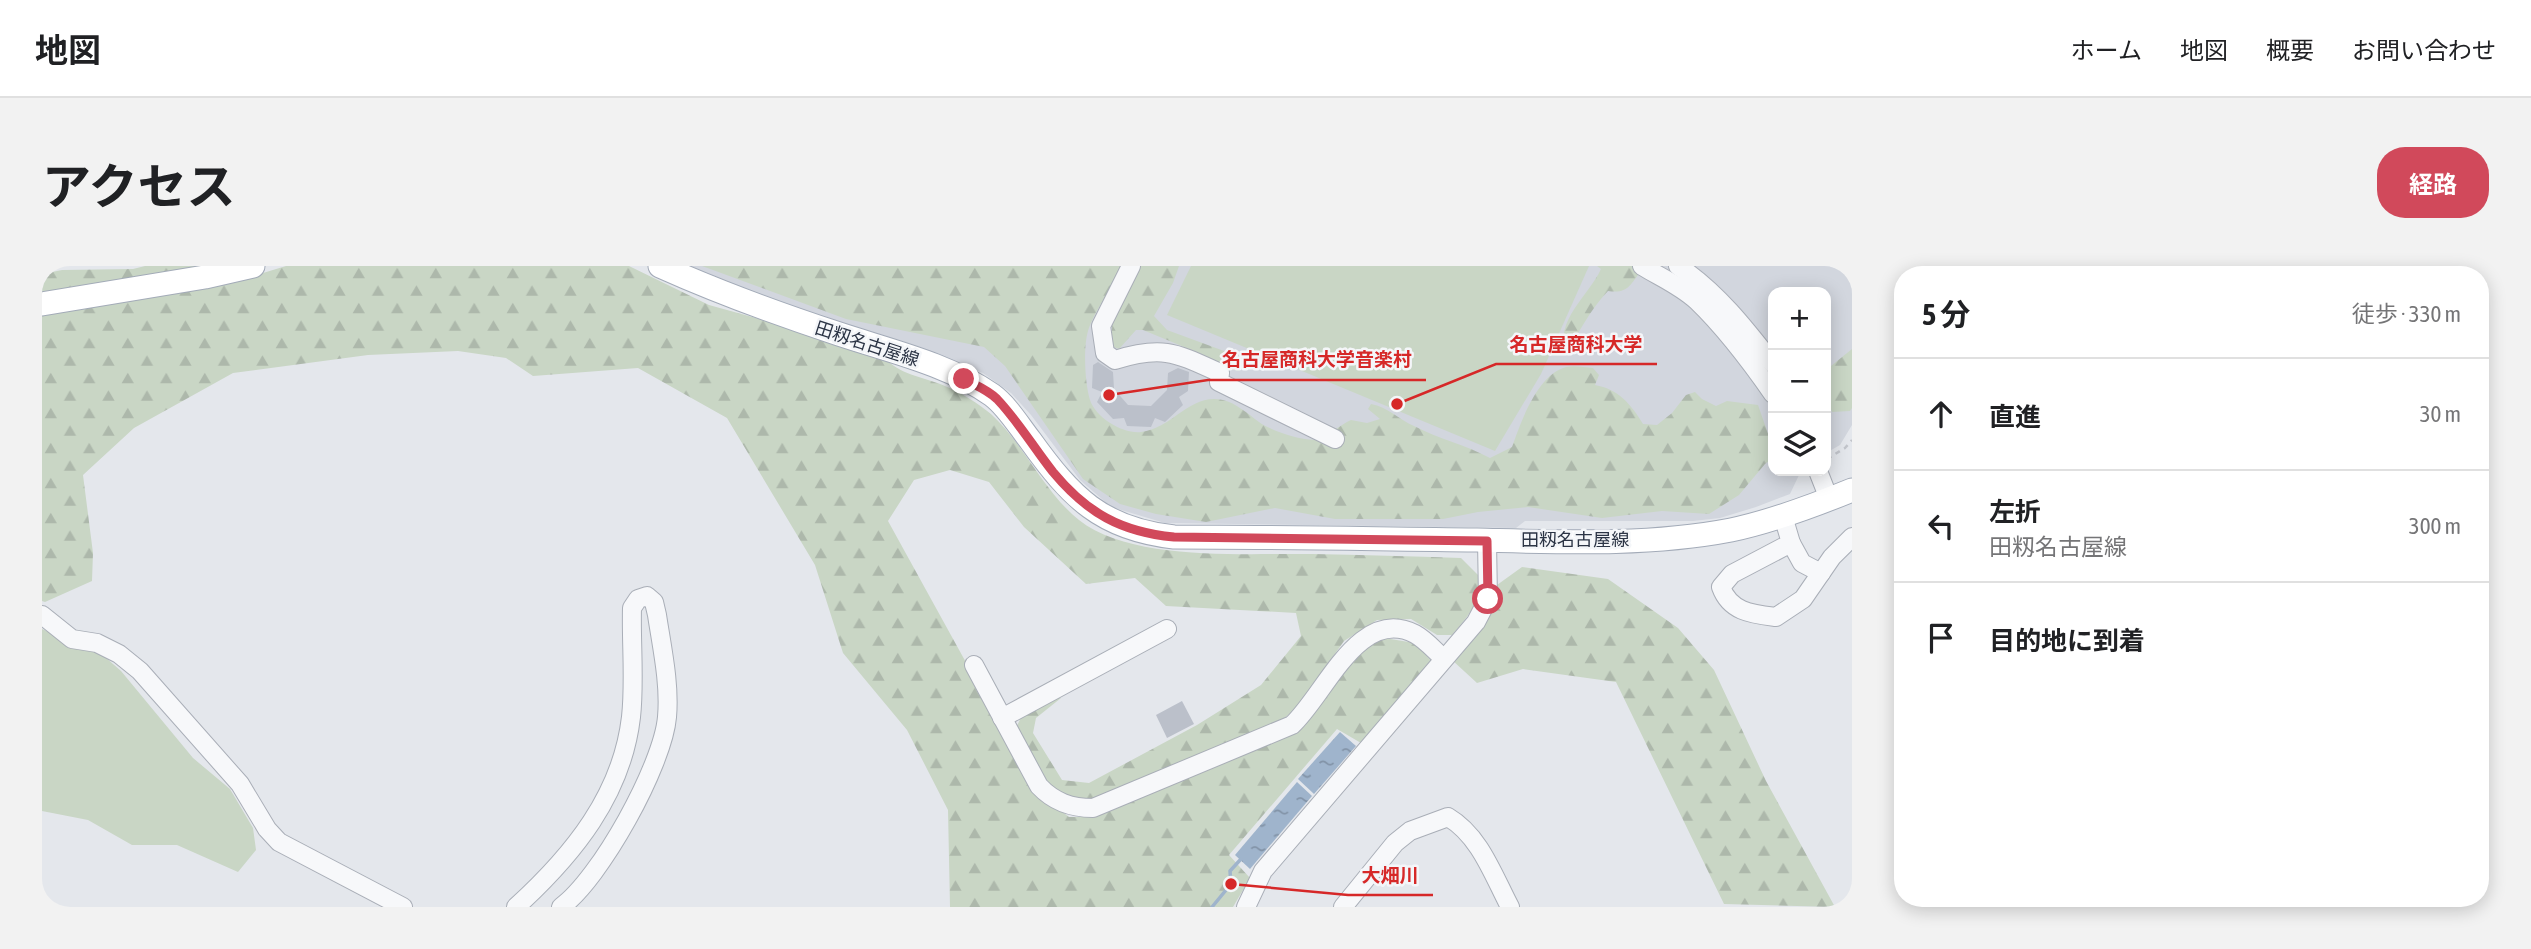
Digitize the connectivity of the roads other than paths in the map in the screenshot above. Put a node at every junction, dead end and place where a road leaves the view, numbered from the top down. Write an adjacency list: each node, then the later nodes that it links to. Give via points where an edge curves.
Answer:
1 (253, 266): 6 (main road)
2 (660, 266): 15 (main road, 田籾名古屋線, via 712,290 964,379 995,397 1055,474 1093,511 1125,528 1174,537)
3 (1131, 266): 9 (street, via 1101,326 1105,353 1115,360 1140,352 1175,353 1220,373 1219,382)
4 (1642, 266): 8 (street, via 1696,301)
5 (1678, 266): 7 (street, via 1707,288)
6 (42, 304)
7 (1768, 358)
8 (1768, 387)
9 (1335, 439)
10 (1820, 476): 12 (street)
11 (1852, 490): 12 (main road, 田籾名古屋線)
12 (1829, 499): 13 (main road, 田籾名古屋線)
13 (1783, 516): 15 (main road, 田籾名古屋線, via 1731,530 1669,538); 16 (street)
14 (1852, 537): 17 (street)
15 (1487, 541): 20 (street, via 1485,608)
16 (1791, 543): 17 (street, via 1802,563); 17 (street, via 1732,574 1721,587 1725,600 1749,614 1776,617 1803,598)
17 (1821, 573)
18 (42, 615): 23 (street, via 72,639 97,643 140,671 240,784 279,842)
19 (1167, 629): 22 (street)
20 (1443, 658): 22 (street, via 1408,631 1379,630 1349,651 1292,725 1093,808 1077,808 1048,796); 26 (street, via 1263,871)
21 (974, 665): 22 (street)
22 (1002, 718)
23 (403, 907)
24 (516, 907): 25 (street, via 566,858 611,789 631,716 632,608 647,596 657,615 668,695 663,738 653,768 598,867)
25 (561, 907)
26 (1246, 907)
27 (1343, 907): 28 (street, via 1395,843 1410,831 1448,817 1463,826 1484,855)
28 (1510, 907)

